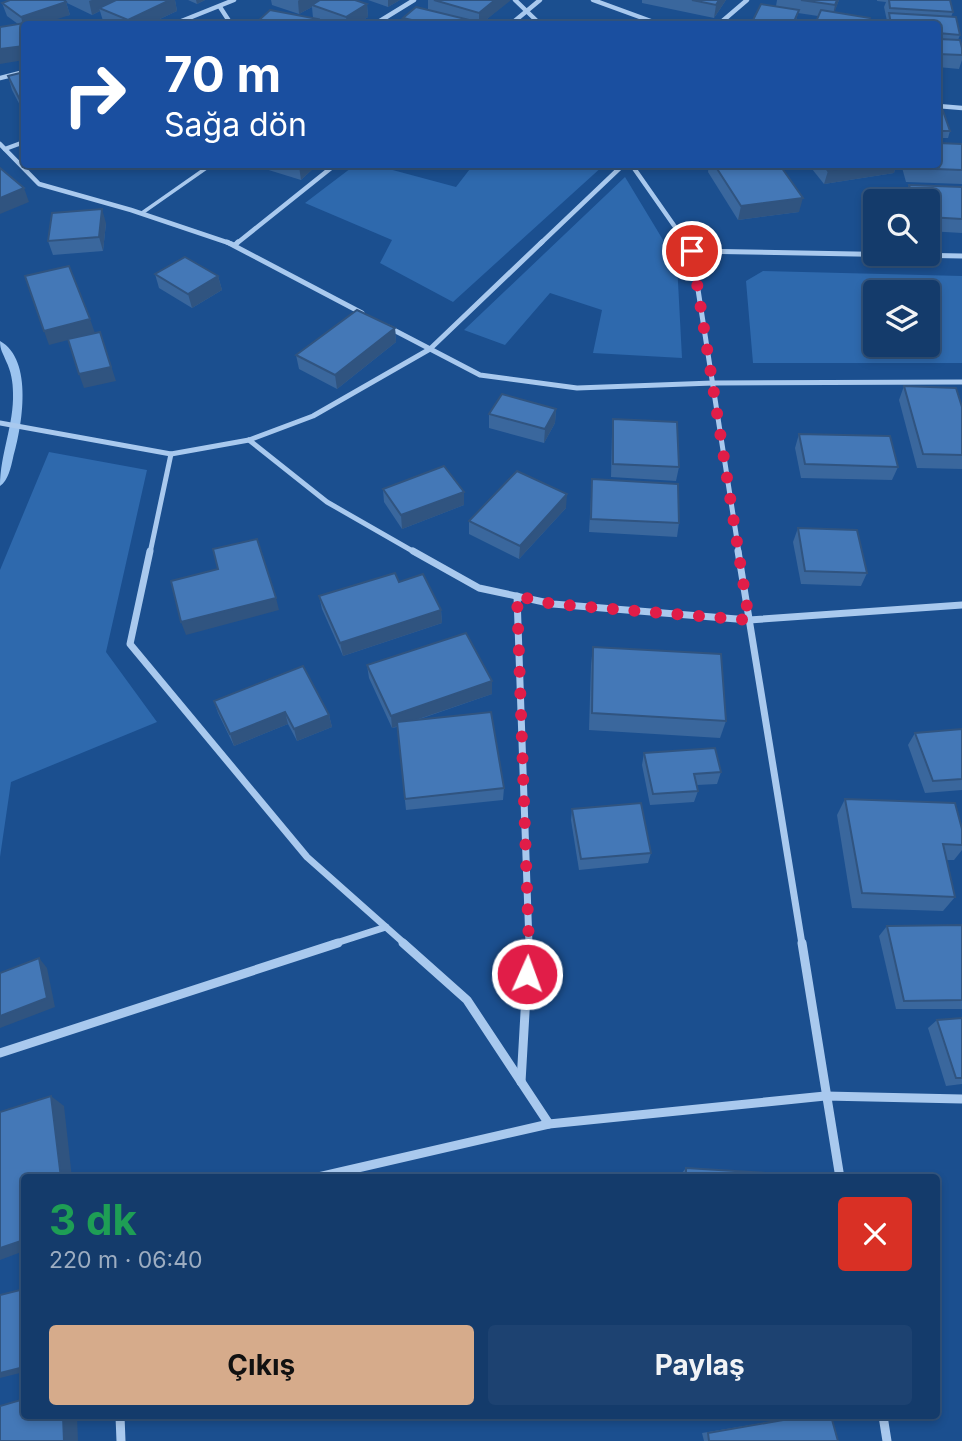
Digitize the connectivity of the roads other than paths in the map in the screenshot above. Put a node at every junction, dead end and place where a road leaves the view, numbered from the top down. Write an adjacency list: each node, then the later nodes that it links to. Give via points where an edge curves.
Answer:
1 (234, 0): 7 (street)
2 (414, 0): 11 (street)
3 (515, 0): 8 (street)
4 (540, 0): 8 (street)
5 (593, 0): 14 (street)
6 (747, 0): 15 (street)
7 (220, 7): 9 (street); 10 (street)
8 (527, 12): 12 (street); 13 (street)
9 (182, 21)
10 (229, 21)
11 (380, 21)
12 (515, 21)
13 (537, 21)
14 (651, 21)
15 (722, 21)
16 (21, 73): 17 (street)
17 (0, 78)
18 (941, 106): 19 (street)
19 (962, 108)
20 (21, 143): 21 (street)
21 (2, 147): 22 (street)
22 (21, 166)
23 (23, 168): 28 (street, via 39,184)
24 (206, 168): 28 (lane)
25 (331, 168): 29 (street)
26 (620, 168): 34 (street)
27 (634, 168): 30 (street)
28 (142, 213): 29 (street)
29 (235, 246): 32 (street)
30 (692, 251): 31 (street); 36 (street)
31 (962, 256)
32 (370, 317)
33 (382, 324): 34 (street)
34 (430, 349): 36 (street, via 480,375 577,388); 38 (street, via 313,416)
35 (962, 382): 36 (street)
36 (713, 383): 42 (street)
37 (0, 423): 39 (street)
38 (249, 440): 39 (street); 40 (street, via 327,502 479,588)
39 (171, 454): 43 (street, via 130,643 307,856)
40 (517, 596): 42 (street, via 553,604); 45 (street, via 529,947)
41 (962, 605): 42 (street)
42 (749, 620): 46 (street)
43 (386, 927): 44 (street); 45 (street, via 467,1000)
44 (0, 1053)
45 (521, 1082): 48 (street)
46 (825, 1096): 47 (street); 48 (street); 50 (street)
47 (962, 1099)
48 (549, 1124): 49 (street)
49 (331, 1174)
50 (839, 1174)
51 (120, 1419): 53 (street)
52 (883, 1419): 54 (street)
53 (121, 1441)
54 (887, 1441)

